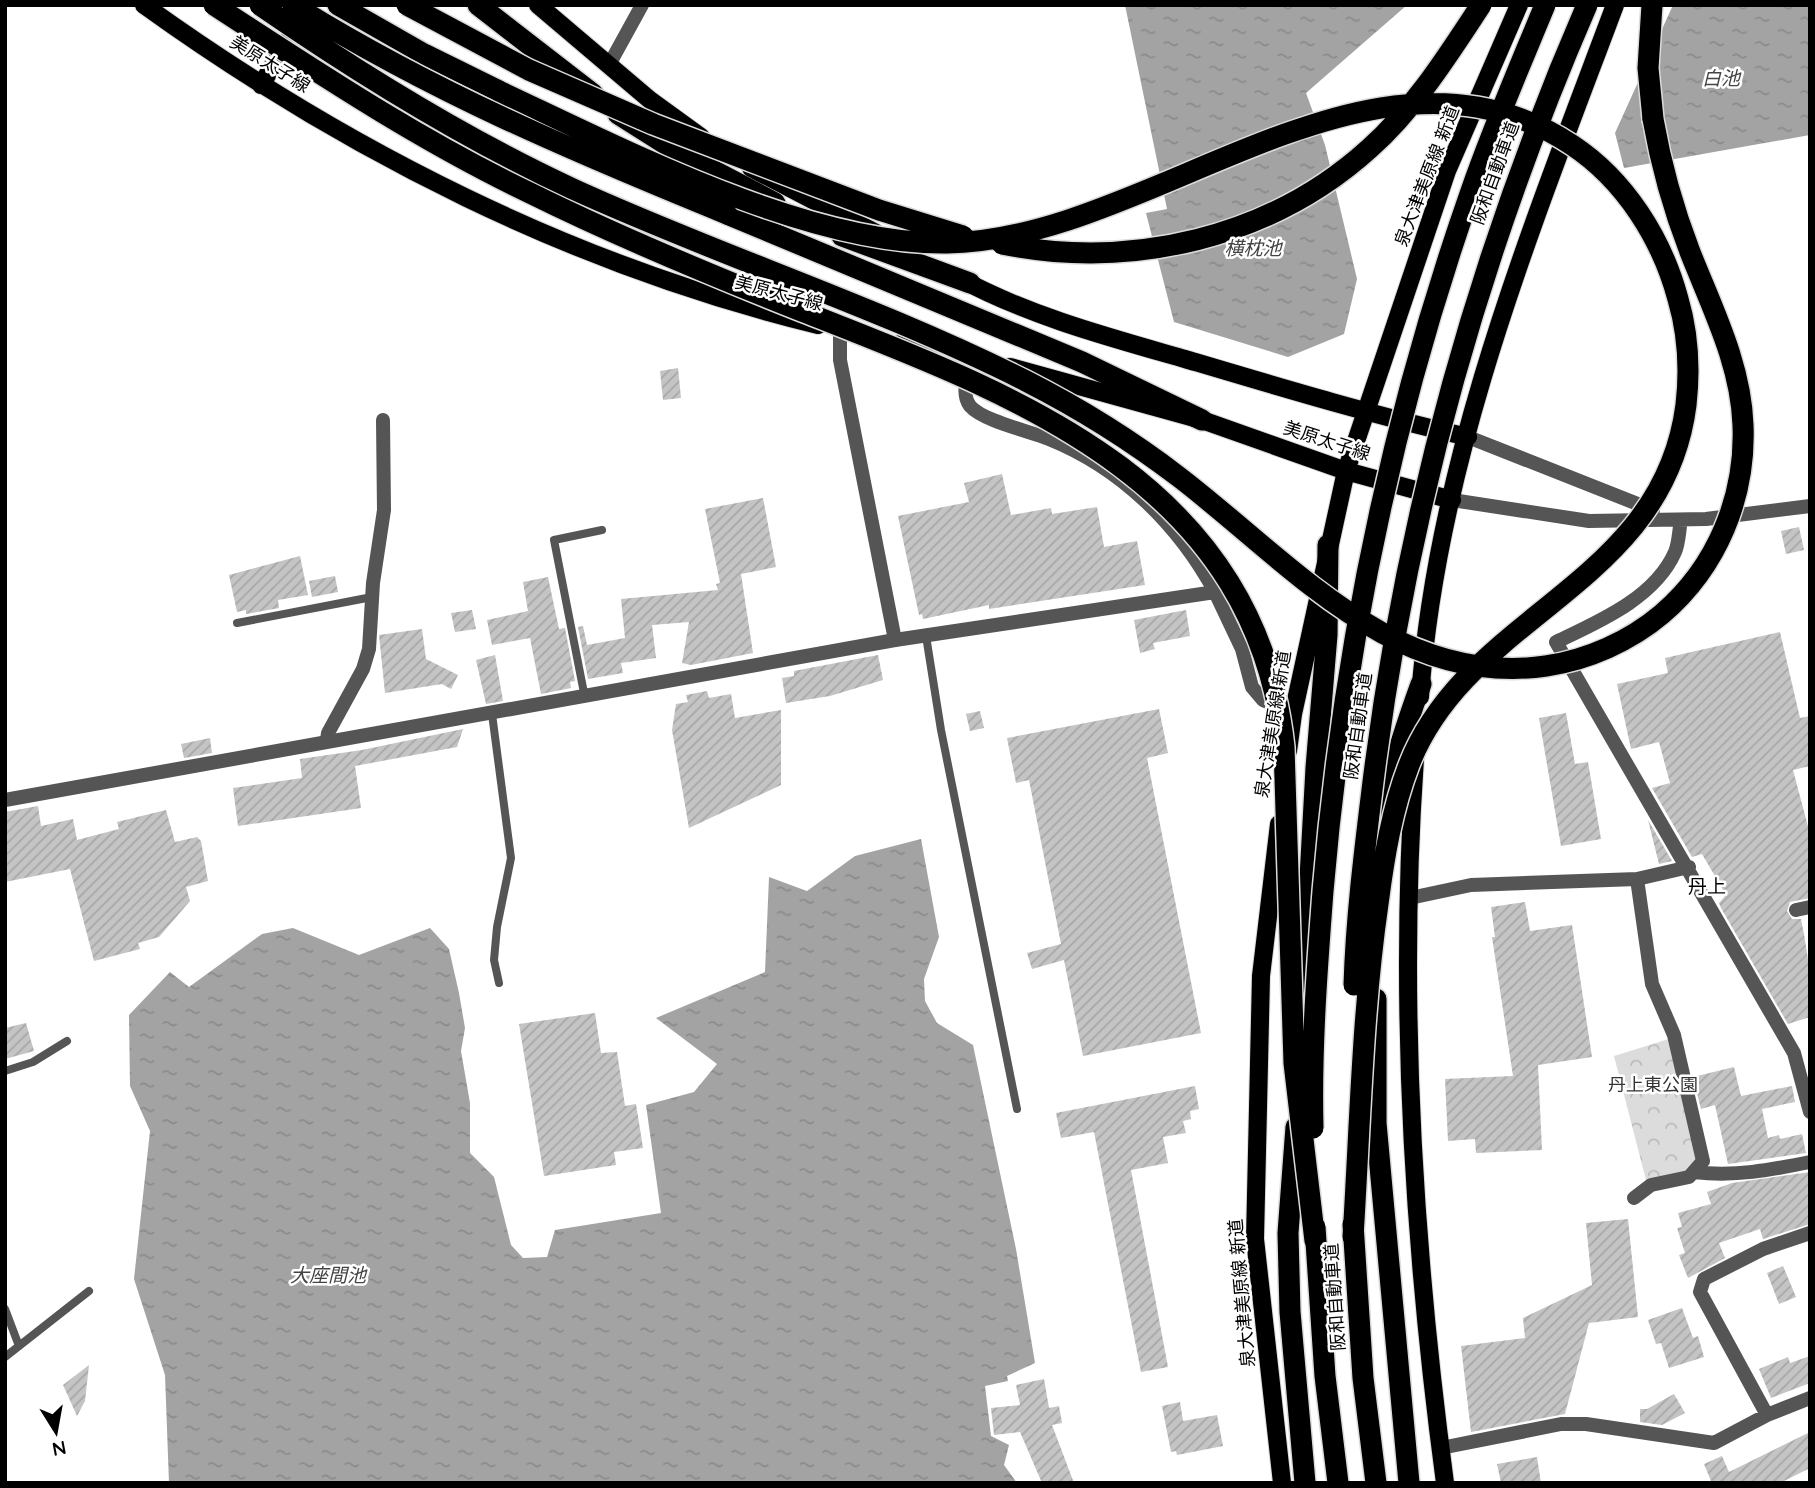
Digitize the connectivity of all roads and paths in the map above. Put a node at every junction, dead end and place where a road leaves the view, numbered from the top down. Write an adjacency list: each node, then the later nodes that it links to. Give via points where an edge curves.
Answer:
1 (144, 5): 18 (main road, 美原太子線)
2 (215, 5): 56 (highway, bridge, via 351,94 531,194 762,295 960,374 1058,426 1126,469 1197,537 1245,606 1272,674 1280,711 1294,1063)
3 (260, 5): 16 (highway, bridge, via 346,64 457,130 573,188 1027,381 1177,475 1337,605 1392,640 1456,663 1522,669 1590,656 1625,640 1684,594 1708,563 1725,529 1741,471 1743,421 1738,384 1661,163 1648,68)
4 (293, 5): 24 (highway, bridge, via 362,48 541,137 1082,362)
5 (310, 5): 18 (main road)
6 (338, 5): 55 (highway, bridge, via 424,54 666,167 810,221 876,238 947,243 1027,233 1119,202 1298,129 1405,105 1450,104 1516,117 1573,146 1620,188 1657,242 1680,302 1688,362 1684,423 1661,488 1642,519 1593,570 1509,639 1459,688 1424,732 1410,760 1391,827 1371,951)
7 (407, 5): 11 (highway, bridge, via 529,69 653,124 879,210 1011,246 1103,254 1148,250 1230,231 1306,196 1361,156 1395,122)
8 (478, 5): 19 (highway, bridge, via 635,127 843,236)
9 (538, 5): 17 (main road, 美原太子線)
10 (642, 5): 17 (street)
11 (1481, 5)
12 (1519, 5): 22 (main road, 泉大津美原線 新道, via 1447,171)
13 (1545, 5): 56 (highway, 阪和自動車道, bridge, via 1470,193 1428,323 1367,574 1342,711 1317,968 1312,1098)
14 (1587, 5): 55 (highway, 阪和自動車道, bridge, via 1506,206 1432,457 1406,573 1381,713 1355,968 1350,1101)
15 (1615, 5): 25 (main road, via 1497,324)
16 (1652, 5)
17 (610, 65): 19 (main road, 美原太子線, via 698,136)
18 (261, 85): 20 (main road, 美原太子線, via 450,191 564,242 663,282)
19 (970, 284): 22 (main road, 美原太子線, via 1115,339)
20 (840, 331): 21 (main road, 美原太子線); 36 (street, via 840,360)
21 (972, 359): 24 (main road, 美原太子線, via 1047,375); 32 (street, via 965,392 969,405 980,414 1051,440 1094,462 1131,488 1176,532)
22 (1366, 413): 25 (main road, 美原太子線); 26 (main road, 泉大津美原線 新道)
23 (383, 420): 33 (street, via 384,510)
24 (1202, 420): 26 (main road, 美原太子線)
25 (1468, 437): 27 (main road); 29 (street)
26 (1346, 471): 27 (main road, 美原太子線); 31 (main road, 泉大津美原線 新道)
27 (1452, 500): 29 (street, via 1589,521); 37 (main road, via 1426,624)
28 (1810, 506): 29 (street)
29 (1681, 520): 43 (street, via 1675,551 1660,576 1603,619 1556,642)
30 (602, 530): 38 (lane, via 554,540)
31 (1328, 545): 40 (main road, 泉大津美原線 新道); 65 (highway, via 1327,635 1288,1233)
32 (1215, 592): 35 (street); 40 (street, via 1242,649 1252,687)
33 (372, 597): 34 (lane); 41 (street, via 363,669)
34 (237, 622)
35 (926, 636): 36 (street); 49 (lane)
36 (895, 640): 38 (street)
37 (1421, 684): 45 (main road, via 1409,849); 68 (highway, via 1395,754 1376,868 1376,1123)
38 (585, 698): 39 (street)
39 (492, 714): 41 (street); 46 (lane, via 511,858 496,927 494,960)
40 (1293, 714): 64 (main road, 泉大津美原線 新道, via 1261,976 1255,1225)
41 (327, 740): 42 (street)
42 (5, 800)
43 (1689, 867): 44 (street); 50 (street, via 1794,1053)
44 (1637, 878): 45 (street, via 1471,885); 52 (street, via 1652,984 1674,1035 1703,1161)
45 (1410, 898): 63 (main road, via 1412,1152)
46 (499, 983)
47 (67, 1041): 48 (lane, via 33,1062)
48 (5, 1071)
49 (1017, 1109)
50 (1810, 1112)
51 (1810, 1162): 52 (street, via 1757,1173)
52 (1694, 1172): 53 (street, via 1651,1185)
53 (1634, 1198)
54 (1810, 1233): 62 (street, via 1704,1279 1700,1292)
55 (1353, 1237): 67 (highway, 阪和自動車道, bridge)
56 (1315, 1241): 66 (highway, 阪和自動車道, bridge)
57 (89, 1291): 59 (lane)
58 (5, 1309): 59 (lane)
59 (19, 1346): 60 (lane)
60 (5, 1357)
61 (1810, 1398): 62 (street)
62 (1767, 1415): 63 (street, via 1714,1443 1561,1424)
63 (1441, 1448): 69 (main road)
64 (1282, 1483)
65 (1305, 1483)
66 (1338, 1483)
67 (1376, 1483)
68 (1409, 1483)
69 (1446, 1483)

